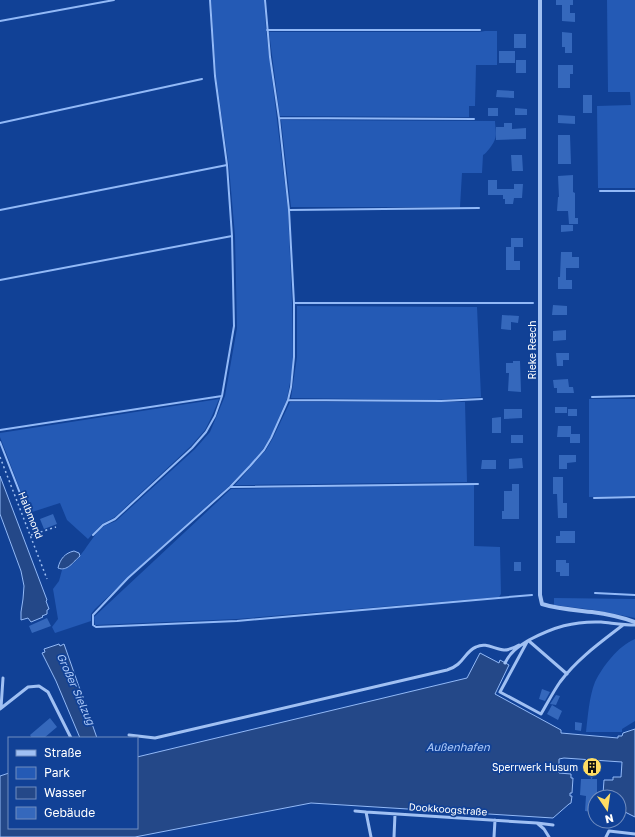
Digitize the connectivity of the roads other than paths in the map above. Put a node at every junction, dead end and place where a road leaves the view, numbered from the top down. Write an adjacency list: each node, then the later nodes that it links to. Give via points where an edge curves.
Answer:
1 (540, 0): 2 (street, Rieke Reech, via 540,595 542,604 554,608 594,612 621,617)
2 (635, 623): 3 (lane)
3 (624, 625): 4 (lane, via 580,622 556,627); 7 (lane, via 593,648)
4 (528, 641): 5 (lane); 7 (lane); 7 (lane, via 500,692 541,714)
5 (519, 646): 6 (lane); 10 (lane, via 503,650 480,646 473,648 457,666 447,670 154,738)
6 (505, 663)
7 (567, 674)
8 (3, 678): 9 (lane)
9 (1, 708): 11 (lane, via 28,687 39,686 48,692)
10 (129, 735)
11 (70, 737)
12 (355, 811): 13 (lane, Dookkoogstraße)
13 (366, 812): 14 (lane, Dookkoogstraße); 19 (lane)
14 (395, 814): 15 (lane, Dookkoogstraße); 20 (lane)
15 (495, 820): 16 (lane, Dookkoogstraße); 21 (lane)
16 (537, 823): 17 (lane, Dookkoogstraße); 22 (lane)
17 (553, 825)
18 (635, 834): 23 (lane, via 609,831)
19 (371, 837)
20 (394, 837)
21 (494, 837)
22 (549, 837)
23 (606, 837)

